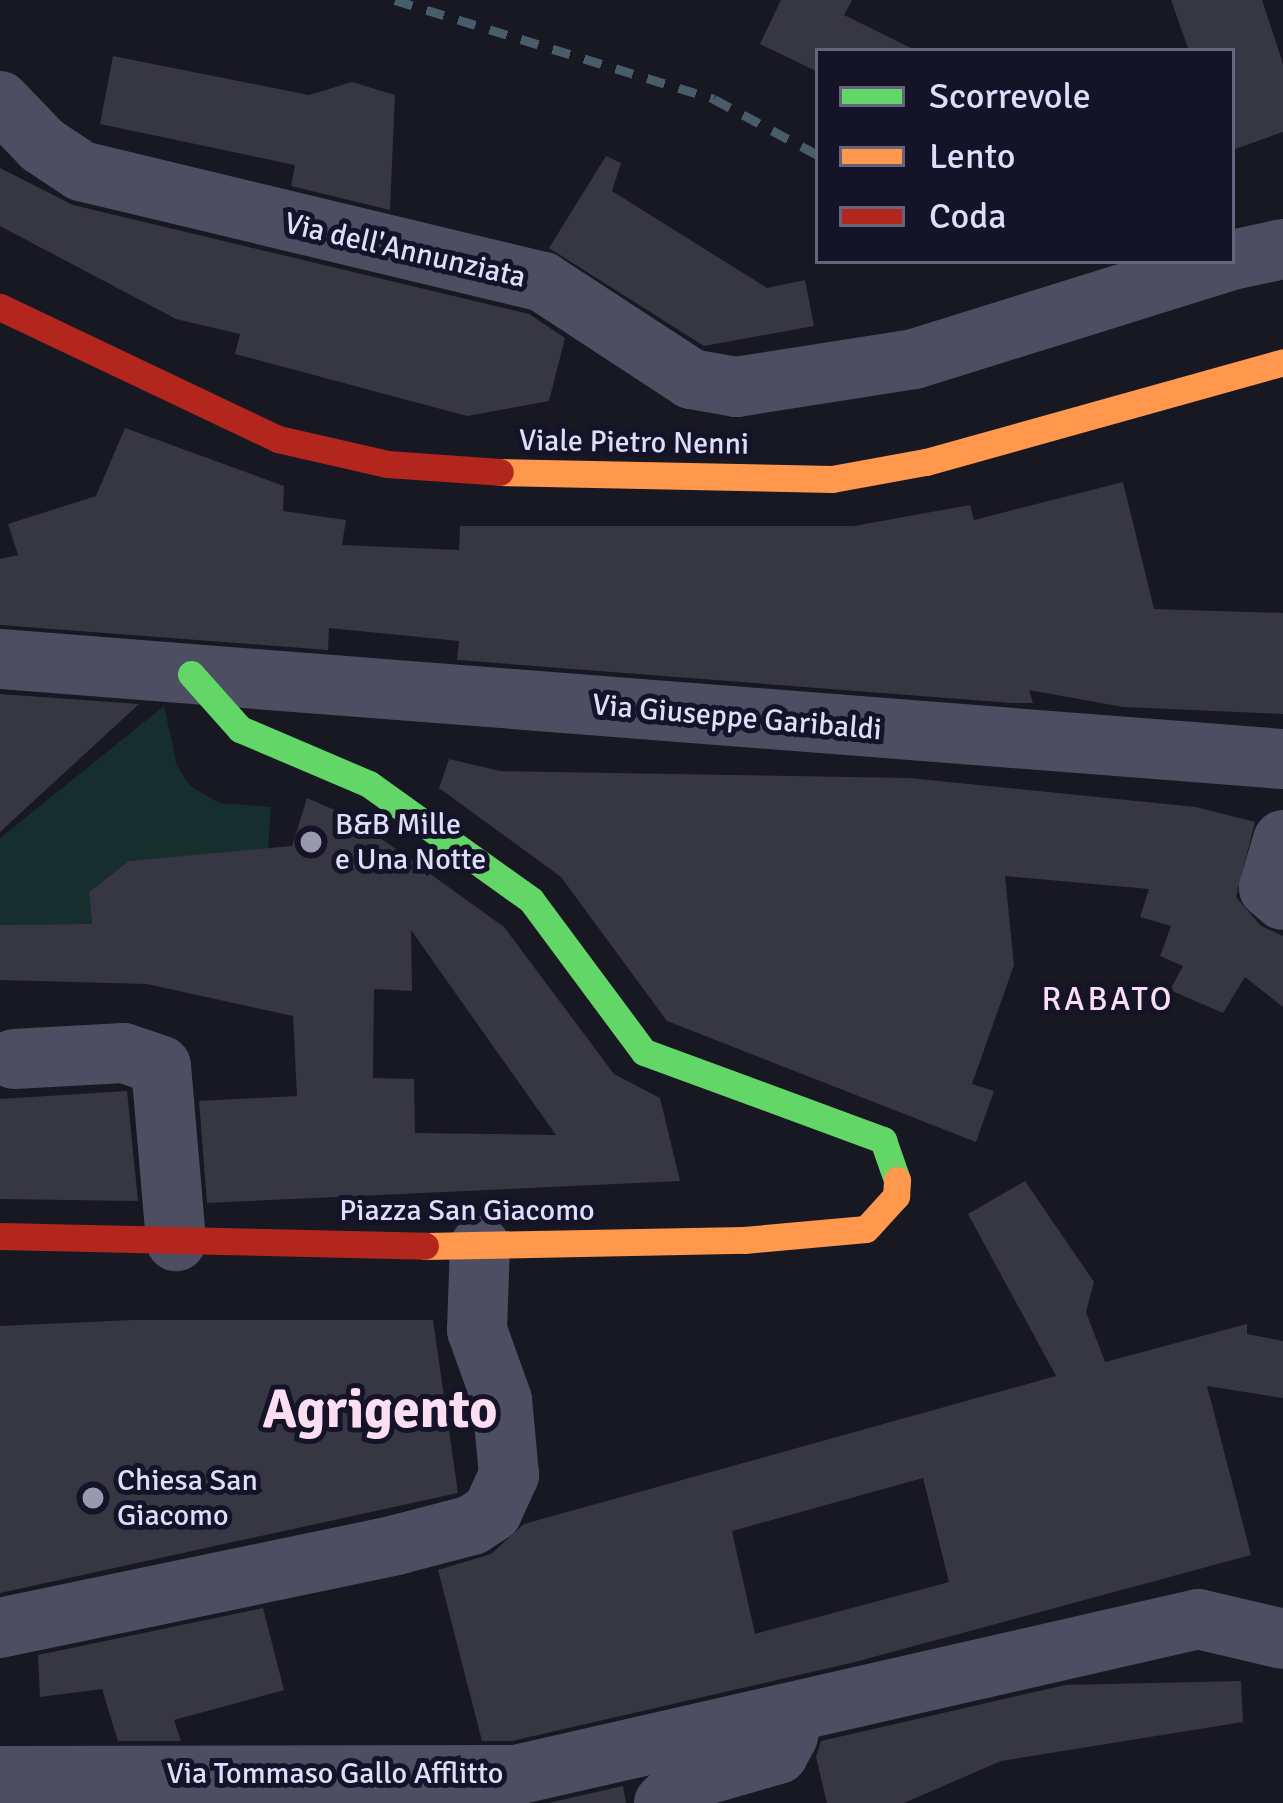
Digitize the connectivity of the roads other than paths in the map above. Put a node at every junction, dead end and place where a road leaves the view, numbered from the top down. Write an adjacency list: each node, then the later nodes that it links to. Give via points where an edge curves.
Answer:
1 (0, 101): 4 (street, Via dell'Annunziata, via 42,146 81,171 543,282 691,379 736,387 914,359)
2 (1283, 249): 3 (street, Via dell'Annunziata)
3 (1235, 260)
4 (1220, 264)
5 (0, 307): 6 (street, Viale Pietro Nenni, via 278,439 387,464 602,480 832,479 926,463)
6 (1283, 362)
7 (0, 659): 8 (street, Via Giuseppe Garibaldi)
8 (191, 674): 9 (street, Via Giuseppe Garibaldi); 15 (street, Piazza San Giacomo, via 240,728 369,784 530,900 644,1052 873,1133 891,1150 898,1180 889,1210 853,1232)
9 (1283, 759)
10 (1283, 840): 11 (street, via 1269,888)
11 (1283, 900)
12 (14, 1060): 14 (street, via 124,1053 160,1066)
13 (2, 1236): 14 (street, Piazza San Giacomo)
14 (176, 1241): 15 (street, Piazza San Giacomo)
15 (480, 1246): 16 (street, via 477,1330 502,1400 509,1475 492,1512 472,1526 396,1545)
16 (20, 1624)
17 (1283, 1639): 18 (street, Via Tommaso Gallo Afflitto, via 1198,1619)
18 (807, 1705): 19 (street, Via Tommaso Gallo Afflitto, via 516,1774); 20 (street, via 778,1754 688,1780)
19 (0, 1776)
20 (664, 1803)

